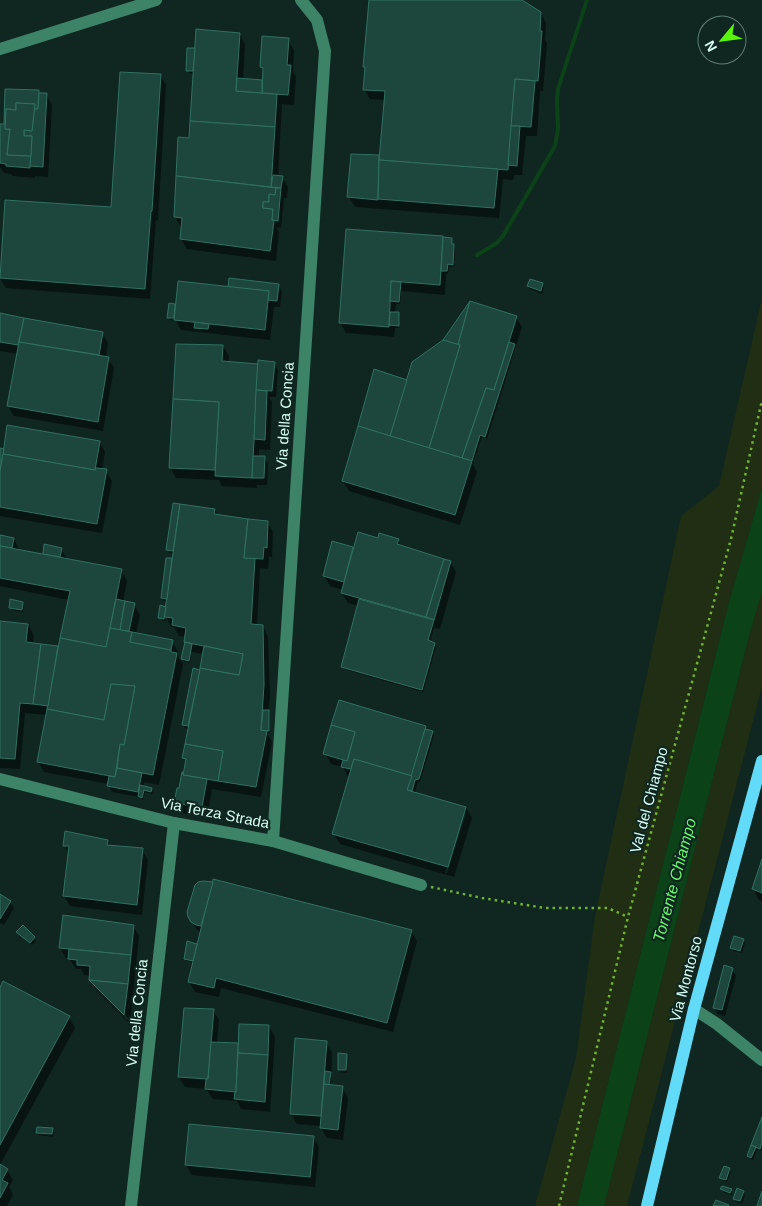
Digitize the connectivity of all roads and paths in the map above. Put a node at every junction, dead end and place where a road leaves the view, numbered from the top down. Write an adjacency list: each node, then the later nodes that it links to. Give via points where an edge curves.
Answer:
1 (156, 0): 3 (street)
2 (300, 0): 8 (street, Via della Concia, via 317,20 325,51)
3 (0, 49)
4 (762, 400): 10 (path, Val del Chiampo, via 731,540)
5 (762, 761): 11 (main road, Via Montorso)
6 (0, 779): 7 (street, Via Terza Strada)
7 (174, 823): 8 (street, Via Terza Strada); 13 (street, Via della Concia)
8 (273, 841): 9 (street, Via Terza Strada)
9 (421, 885): 10 (path, via 545,908 608,908)
10 (628, 917): 14 (path, Val del Chiampo)
11 (694, 1009): 12 (street); 15 (main road, Via Montorso)
12 (762, 1060)
13 (131, 1206)
14 (559, 1206)
15 (647, 1206)

